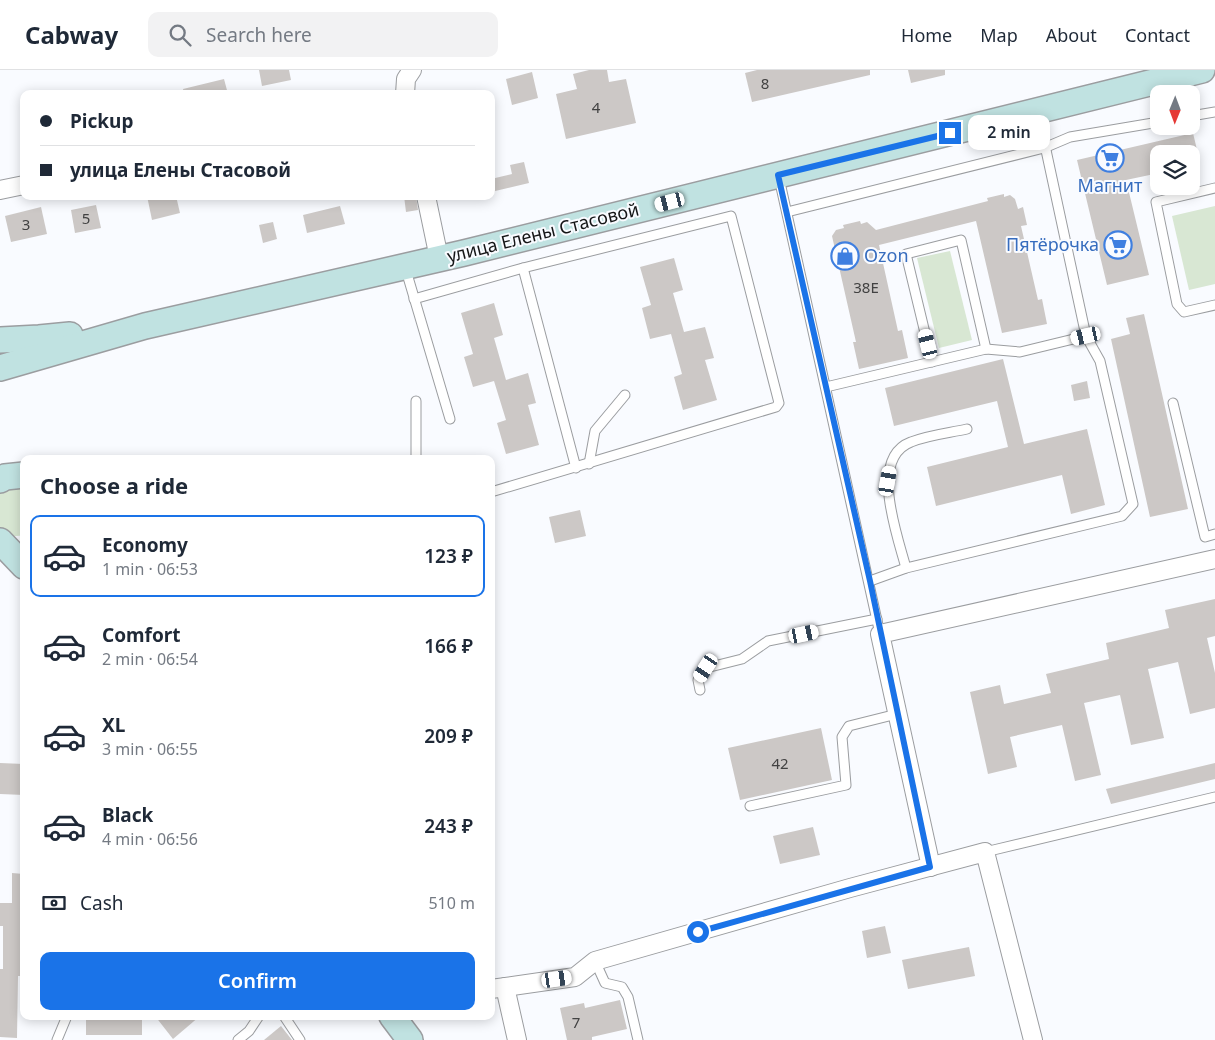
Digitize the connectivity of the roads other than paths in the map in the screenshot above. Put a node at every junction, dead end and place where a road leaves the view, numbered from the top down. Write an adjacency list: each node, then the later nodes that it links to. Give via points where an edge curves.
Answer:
1 (412, 70): 3 (street, via 406,79)
2 (1202, 70): 4 (main road, улица Елены Стасовой)
3 (405, 90)
4 (1038, 112): 8 (lane); 9 (main road, улица Елены Стасовой)
5 (1215, 112): 6 (lane)
6 (1200, 114)
7 (1150, 124): 8 (lane, via 1070,137)
8 (1044, 148): 14 (lane); 21 (lane)
9 (778, 175): 14 (lane); 15 (main road, улица Елены Стасовой)
10 (20, 185): 12 (street)
11 (1215, 188): 19 (lane, via 1156,202 1176,304 1184,312)
12 (0, 190)
13 (427, 200): 15 (street)
14 (787, 212): 26 (lane)
15 (439, 258): 16 (main road, улица Елены Стасовой)
16 (405, 267): 18 (lane); 20 (main road, улица Елены Стасовой)
17 (523, 268): 18 (lane); 33 (lane, via 731,216 778,403 776,407); 34 (lane)
18 (414, 299): 30 (lane)
19 (1215, 305)
20 (145, 326): 22 (main road, улица Елены Стасовой); 25 (main road, улица Елены Стасовой)
21 (1086, 336): 23 (lane, via 1020,352); 41 (lane, via 1100,361 1133,504 1129,511 1122,516)
22 (0, 340)
23 (986, 349): 24 (lane); 24 (lane, via 961,240 906,254)
24 (932, 362): 26 (lane)
25 (0, 368)
26 (826, 387): 42 (lane)
27 (624, 395): 33 (lane, via 595,431)
28 (416, 400): 32 (lane)
29 (1173, 403): 36 (lane, via 1205,537)
30 (450, 419)
31 (967, 429): 41 (lane, via 910,442 900,448 892,460 889,500)
32 (416, 455)
33 (589, 464): 34 (lane)
34 (576, 468): 35 (lane)
35 (495, 491)
36 (1215, 534)
37 (0, 540): 38 (main road, via 12,547); 40 (main road)
38 (20, 546)
39 (1215, 559): 43 (street)
40 (20, 562)
41 (906, 568): 42 (lane)
42 (870, 581): 43 (lane)
43 (879, 626): 44 (lane, via 768,641 742,659 706,668 698,680); 45 (street)
44 (700, 690)
45 (897, 714): 47 (lane, via 849,726 842,738 846,785); 49 (street)
46 (1215, 797): 48 (lane)
47 (750, 806)
48 (985, 852): 49 (street); 64 (street)
49 (930, 867): 50 (street)
50 (595, 961): 51 (street, via 575,977); 63 (lane, via 605,982 622,987 628,997)
51 (498, 988): 62 (street)
52 (65, 1020): 57 (lane)
53 (256, 1020): 56 (lane)
54 (287, 1020): 60 (lane)
55 (395, 1020): 61 (main road)
56 (248, 1031): 58 (lane); 59 (lane)
57 (57, 1040)
58 (233, 1040)
59 (238, 1040)
60 (300, 1040)
61 (410, 1040)
62 (517, 1040)
63 (638, 1040)
64 (1033, 1040)

